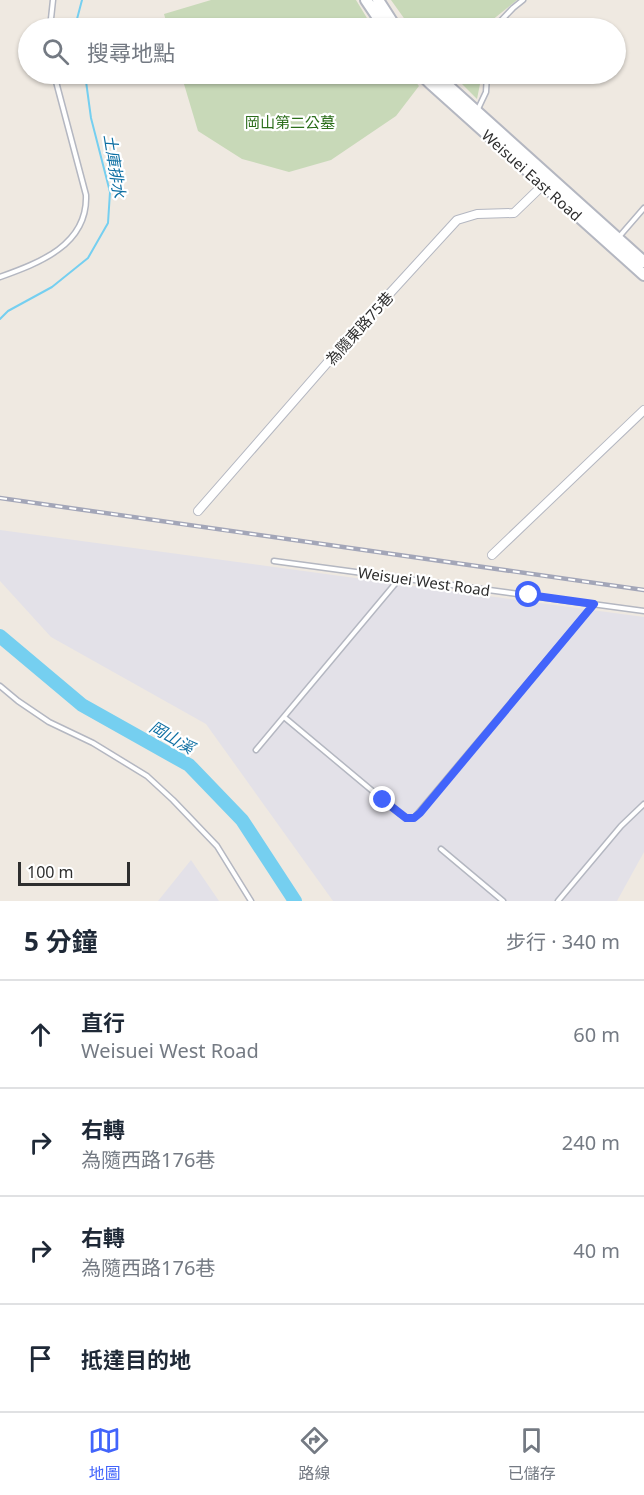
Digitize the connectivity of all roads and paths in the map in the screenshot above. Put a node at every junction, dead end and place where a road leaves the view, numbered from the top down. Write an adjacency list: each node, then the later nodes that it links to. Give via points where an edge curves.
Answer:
1 (52, 0): 5 (lane)
2 (366, 0): 6 (street)
3 (378, 0): 7 (street)
4 (523, 0): 8 (lane)
5 (51, 18)
6 (378, 18)
7 (390, 18)
8 (504, 18)
9 (57, 84): 19 (lane, via 87,210 67,243 52,255)
10 (431, 84): 14 (street, Weisuei East Road)
11 (446, 84): 13 (street, Weisuei East Road)
12 (486, 84): 13 (lane)
13 (476, 111): 16 (street, Weisuei East Road)
14 (543, 185): 18 (street, Weisuei East Road); 21 (street, 為隨東路75巷, via 514,213 477,214 457,220)
15 (644, 208): 16 (lane)
16 (617, 238): 17 (street, Weisuei East Road)
17 (644, 262)
18 (644, 275)
19 (0, 277)
20 (644, 410): 22 (street)
21 (198, 511)
22 (492, 555)
23 (274, 561): 24 (lane, Weisuei West Road)
24 (400, 578): 25 (lane, Weisuei West Road); 28 (lane)
25 (594, 604): 26 (lane, Weisuei West Road); 28 (lane, via 414,818 400,814)
26 (644, 611)
27 (0, 686): 32 (lane, via 49,722 147,776 217,846)
28 (284, 717): 29 (lane)
29 (256, 750)
30 (644, 804): 34 (lane)
31 (441, 849): 33 (lane)
32 (250, 901)
33 (503, 901)
34 (558, 901)

